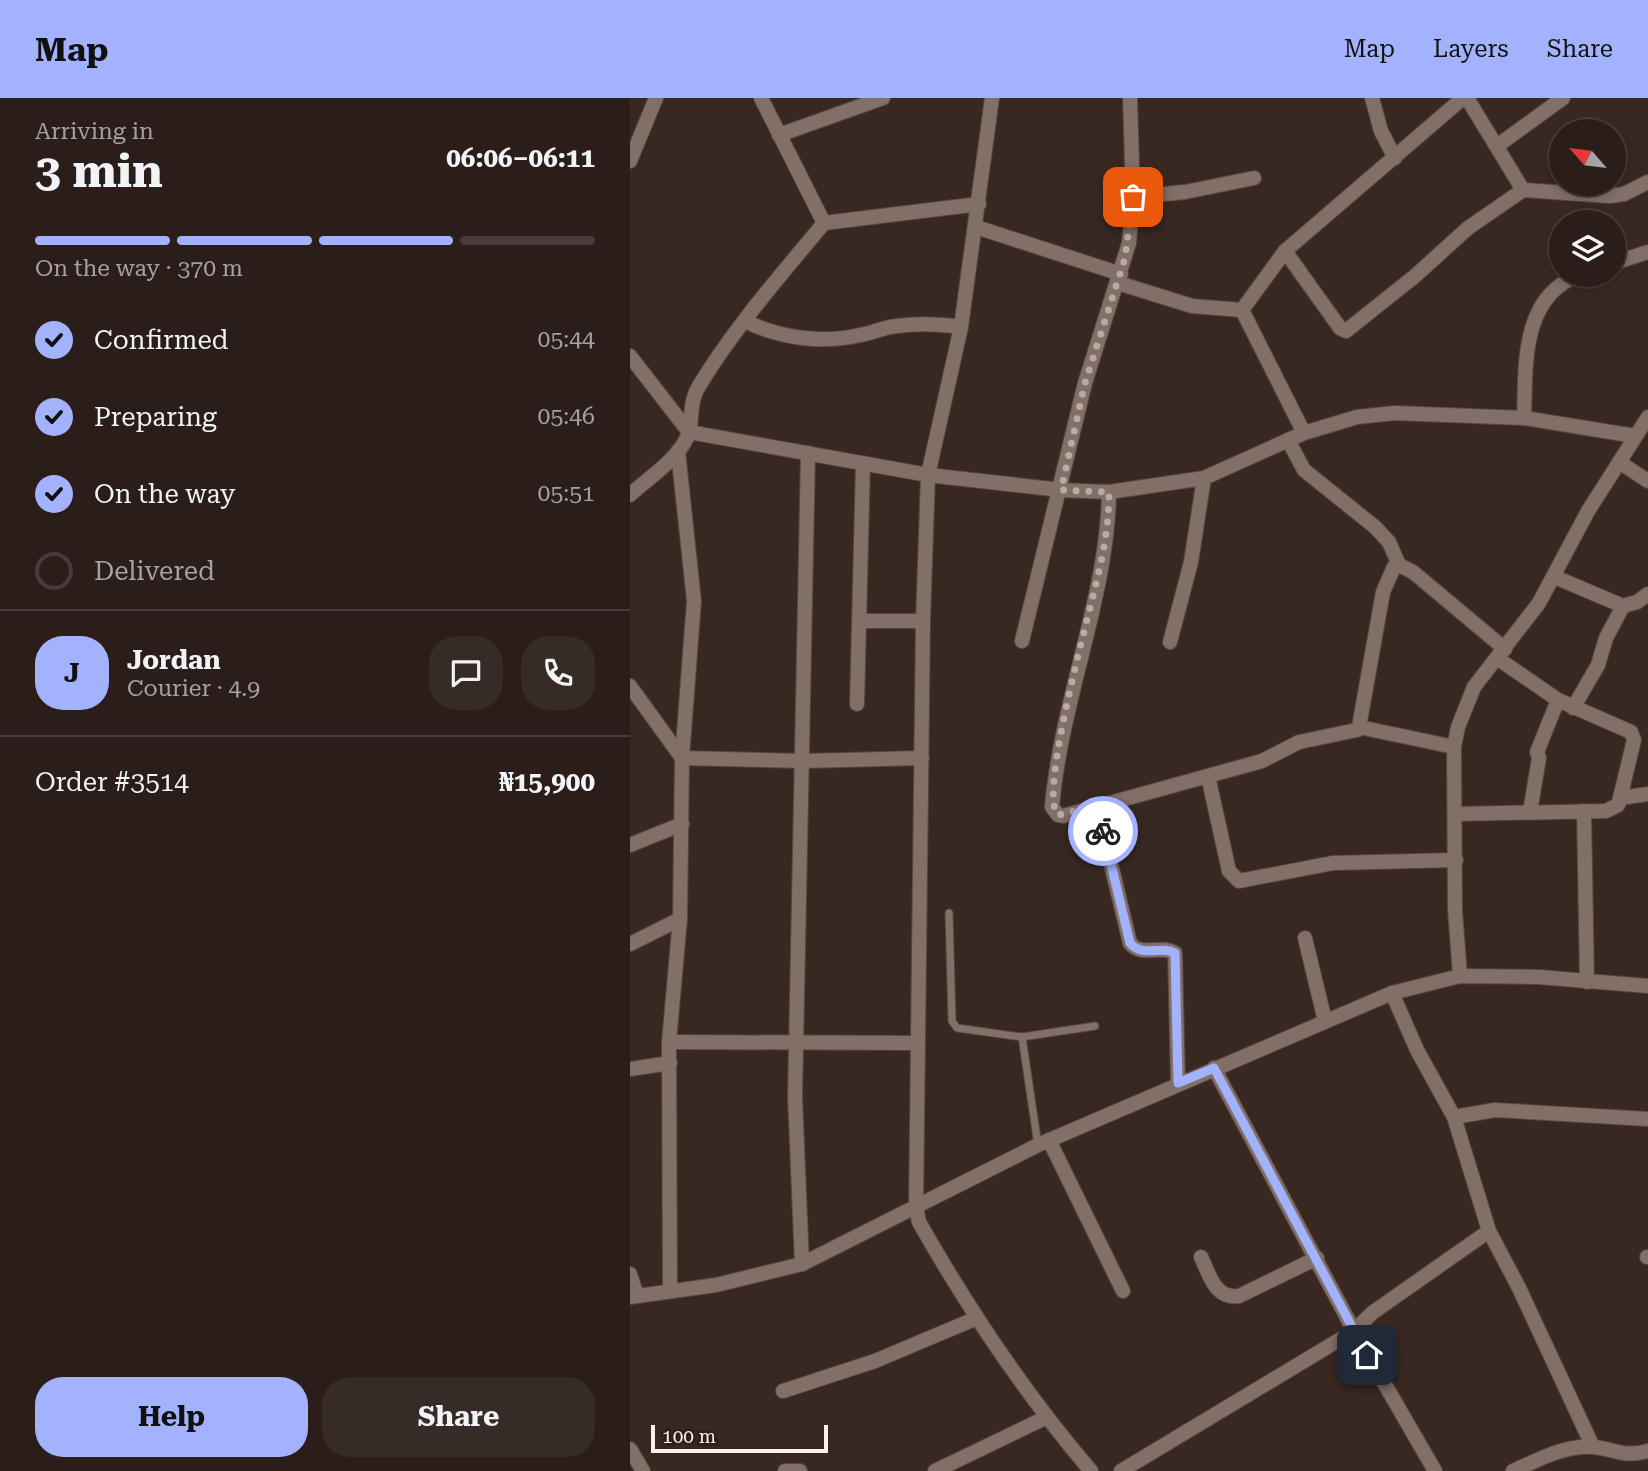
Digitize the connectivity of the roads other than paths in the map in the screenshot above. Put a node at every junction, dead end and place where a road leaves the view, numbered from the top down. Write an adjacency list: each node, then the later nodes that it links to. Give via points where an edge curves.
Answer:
1 (656, 98): 11 (street)
2 (761, 98): 9 (street)
3 (883, 98): 9 (street)
4 (992, 98): 17 (street)
5 (1130, 98): 16 (street)
6 (1372, 98): 12 (street)
7 (1465, 98): 10 (street); 12 (street)
8 (1563, 98): 10 (street)
9 (779, 135): 18 (street)
10 (1497, 146): 15 (street)
11 (632, 152)
12 (1395, 159): 20 (street)
13 (1254, 178): 16 (street)
14 (1648, 182): 15 (street, via 1609,196)
15 (1523, 190): 20 (street, via 1468,228 1346,331)
16 (1133, 197): 23 (street)
17 (979, 204): 18 (street); 19 (street)
18 (824, 223): 26 (street)
19 (976, 227): 23 (street); 27 (street)
20 (1285, 251): 25 (street)
21 (1648, 253): 22 (street)
22 (1626, 259)
23 (1120, 279): 25 (street, via 1192,306); 42 (street, via 1085,383)
24 (1557, 287): 30 (street, via 1545,299 1528,334)
25 (1242, 310): 32 (street)
26 (745, 321): 27 (street, via 767,332 833,338 894,326 930,323); 31 (street, via 698,387 690,408)
27 (961, 327): 39 (street)
28 (630, 356): 31 (street)
29 (1648, 417): 33 (street)
30 (1524, 418): 32 (street, via 1395,413 1357,416); 33 (street)
31 (689, 432): 35 (street); 36 (street)
32 (1304, 433): 34 (street)
33 (1635, 436): 37 (street)
34 (1289, 440): 40 (street); 45 (street, via 1304,470 1375,527 1389,542)
35 (678, 451): 44 (street); 60 (street, via 694,601)
36 (808, 453): 38 (street); 62 (street)
37 (1619, 462): 41 (street); 46 (street, via 1588,510)
38 (863, 463): 39 (street); 49 (street)
39 (928, 475): 42 (street); 50 (street)
40 (1204, 478): 43 (street); 52 (street, via 1191,562)
41 (1648, 481)
42 (1061, 490): 43 (street); 51 (street)
43 (1109, 492): 66 (street, via 1105,542 1056,758 1052,807 1063,816)
44 (630, 495)
45 (1399, 565): 53 (street, via 1413,572); 58 (street, via 1383,592)
46 (1555, 577): 48 (street); 53 (street)
47 (1648, 594): 48 (street)
48 (1623, 606): 57 (street, via 1598,665)
49 (861, 621): 50 (street); 56 (street)
50 (922, 621): 61 (street)
51 (1021, 641)
52 (1170, 642)
53 (1501, 654): 55 (street); 59 (street, via 1474,687)
54 (632, 693): 60 (street)
55 (1558, 700): 57 (street); 68 (street, via 1537,752)
56 (857, 704)
57 (1573, 708): 65 (street, via 1633,735)
58 (1359, 727): 59 (street); 63 (street, via 1300,742 1262,761)
59 (1454, 747): 69 (street)
60 (681, 758): 62 (street); 70 (street)
61 (922, 758): 62 (street); 86 (street)
62 (803, 761): 85 (street)
63 (1208, 776): 66 (street); 72 (street, via 1228,871 1239,881 1333,863)
64 (1648, 794): 65 (street)
65 (1620, 798): 67 (street, via 1613,808)
66 (1097, 806): 90 (street, via 1130,943 1140,951 1175,953)
67 (1584, 811): 68 (street); 78 (street)
68 (1530, 812): 69 (street)
69 (1457, 814): 72 (street)
70 (682, 824): 71 (street); 74 (street)
71 (630, 845)
72 (1456, 860): 77 (street)
73 (948, 914): 83 (lane, via 952,1021 965,1030)
74 (680, 919): 76 (street); 84 (street)
75 (1305, 938): 81 (street)
76 (630, 944)
77 (1460, 976): 78 (street); 80 (street)
78 (1587, 982): 79 (street)
79 (1648, 986)
80 (1392, 993): 81 (street); 91 (street)
81 (1325, 1021): 88 (street)
82 (1095, 1026): 83 (lane)
83 (1022, 1037): 93 (lane)
84 (669, 1042): 85 (street); 87 (street)
85 (798, 1042): 86 (street); 98 (street, via 795,1097)
86 (918, 1043): 94 (street)
87 (670, 1063): 89 (street); 100 (street)
88 (1214, 1068): 90 (street); 97 (street)
89 (630, 1069)
90 (1178, 1083): 93 (street)
91 (1454, 1117): 92 (street, via 1494,1110); 95 (street)
92 (1648, 1119)
93 (1044, 1142): 94 (street); 101 (street)
94 (916, 1208): 98 (street); 103 (street, via 919,1222)
95 (1489, 1231): 104 (street, via 1372,1312); 107 (street)
96 (1201, 1257): 97 (street, via 1216,1287 1229,1297)
97 (1317, 1258): 104 (street)
98 (802, 1265): 100 (street, via 716,1285)
99 (630, 1274): 102 (street)
100 (670, 1290): 102 (street)
101 (1124, 1291)
102 (633, 1296)
103 (977, 1318): 105 (street, via 875,1361); 106 (street)
104 (1354, 1331): 115 (street); 116 (street)
105 (783, 1391)
106 (1045, 1418): 113 (street); 114 (street)
107 (1593, 1447): 109 (street, via 1625,1456); 117 (street, via 1552,1453)
108 (630, 1449): 110 (street)
109 (1648, 1451)
110 (643, 1471)
111 (785, 1471): 112 (street)
112 (800, 1471)
113 (935, 1471)
114 (1091, 1471)
115 (1121, 1471)
116 (1435, 1471)
117 (1513, 1471)

